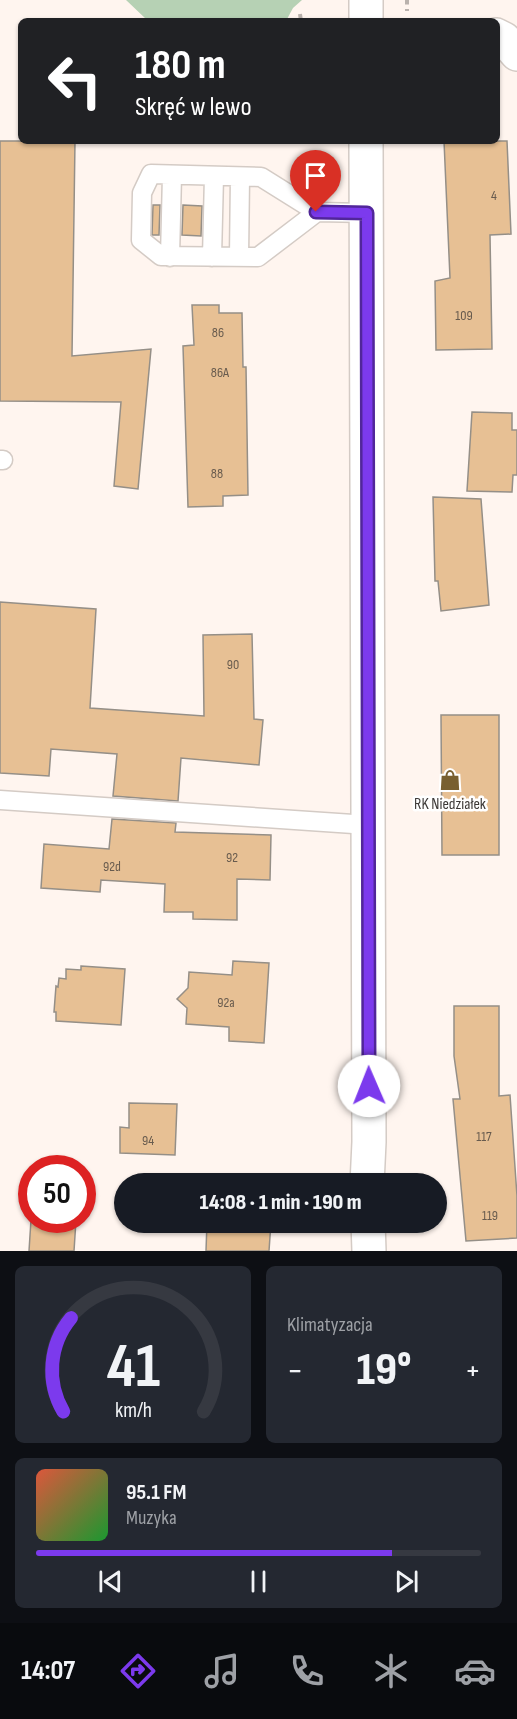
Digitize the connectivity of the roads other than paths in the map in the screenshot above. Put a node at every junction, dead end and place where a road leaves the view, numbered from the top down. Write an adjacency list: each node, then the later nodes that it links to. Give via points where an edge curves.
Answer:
1 (366, 0): 2 (main road)
2 (366, 18)
3 (500, 37): 4 (main road)
4 (517, 54)
5 (366, 144): 10 (main road)
6 (172, 175): 7 (lane); 11 (lane); 11 (lane, via 152,174 142,193 141,240 161,256)
7 (214, 176): 8 (lane); 12 (lane)
8 (240, 177): 9 (lane, via 261,177); 13 (lane)
9 (316, 212): 10 (lane); 13 (lane, via 258,257)
10 (367, 213): 15 (main road)
11 (170, 257): 12 (lane)
12 (212, 257): 13 (lane)
13 (239, 257)
14 (0, 800): 15 (lane)
15 (368, 825): 16 (main road)
16 (368, 1173)
17 (368, 1233): 18 (main road)
18 (369, 1251)

